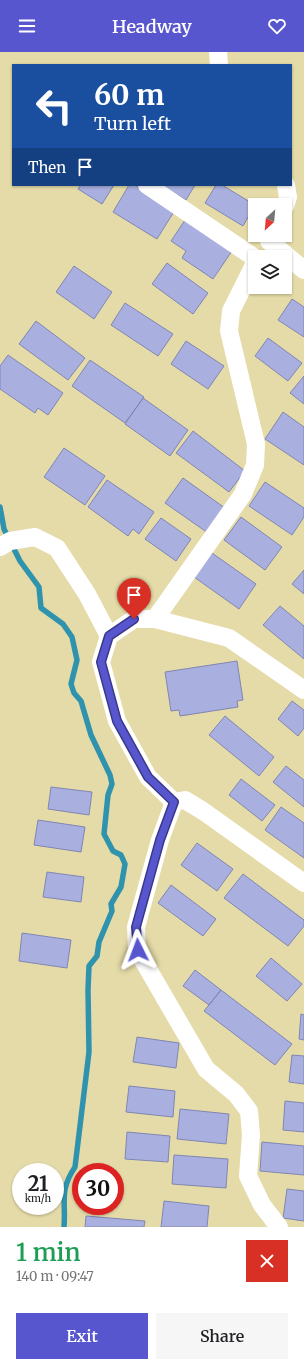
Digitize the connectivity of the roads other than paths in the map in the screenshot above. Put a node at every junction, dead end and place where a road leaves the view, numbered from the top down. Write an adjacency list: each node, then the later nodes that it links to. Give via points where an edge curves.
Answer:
1 (218, 52): 2 (street)
2 (219, 64)
3 (148, 186): 7 (street)
4 (286, 186): 5 (street)
5 (288, 198)
6 (274, 242): 8 (street)
7 (248, 253)
8 (304, 270)
9 (248, 277): 11 (street, via 231,311 229,331 256,444 255,465 243,494)
10 (0, 547): 12 (street, via 10,541 35,537 58,548 87,594)
11 (155, 619): 12 (street, via 134,619); 13 (street, via 228,638)
12 (109, 636): 14 (street, via 101,662 117,721 148,777)
13 (304, 690)
14 (174, 802): 15 (street, via 185,800); 16 (street, via 160,840 136,927 138,950 206,1069 236,1094 249,1111 251,1134 248,1176 262,1205)
15 (304, 883)
16 (279, 1227)

